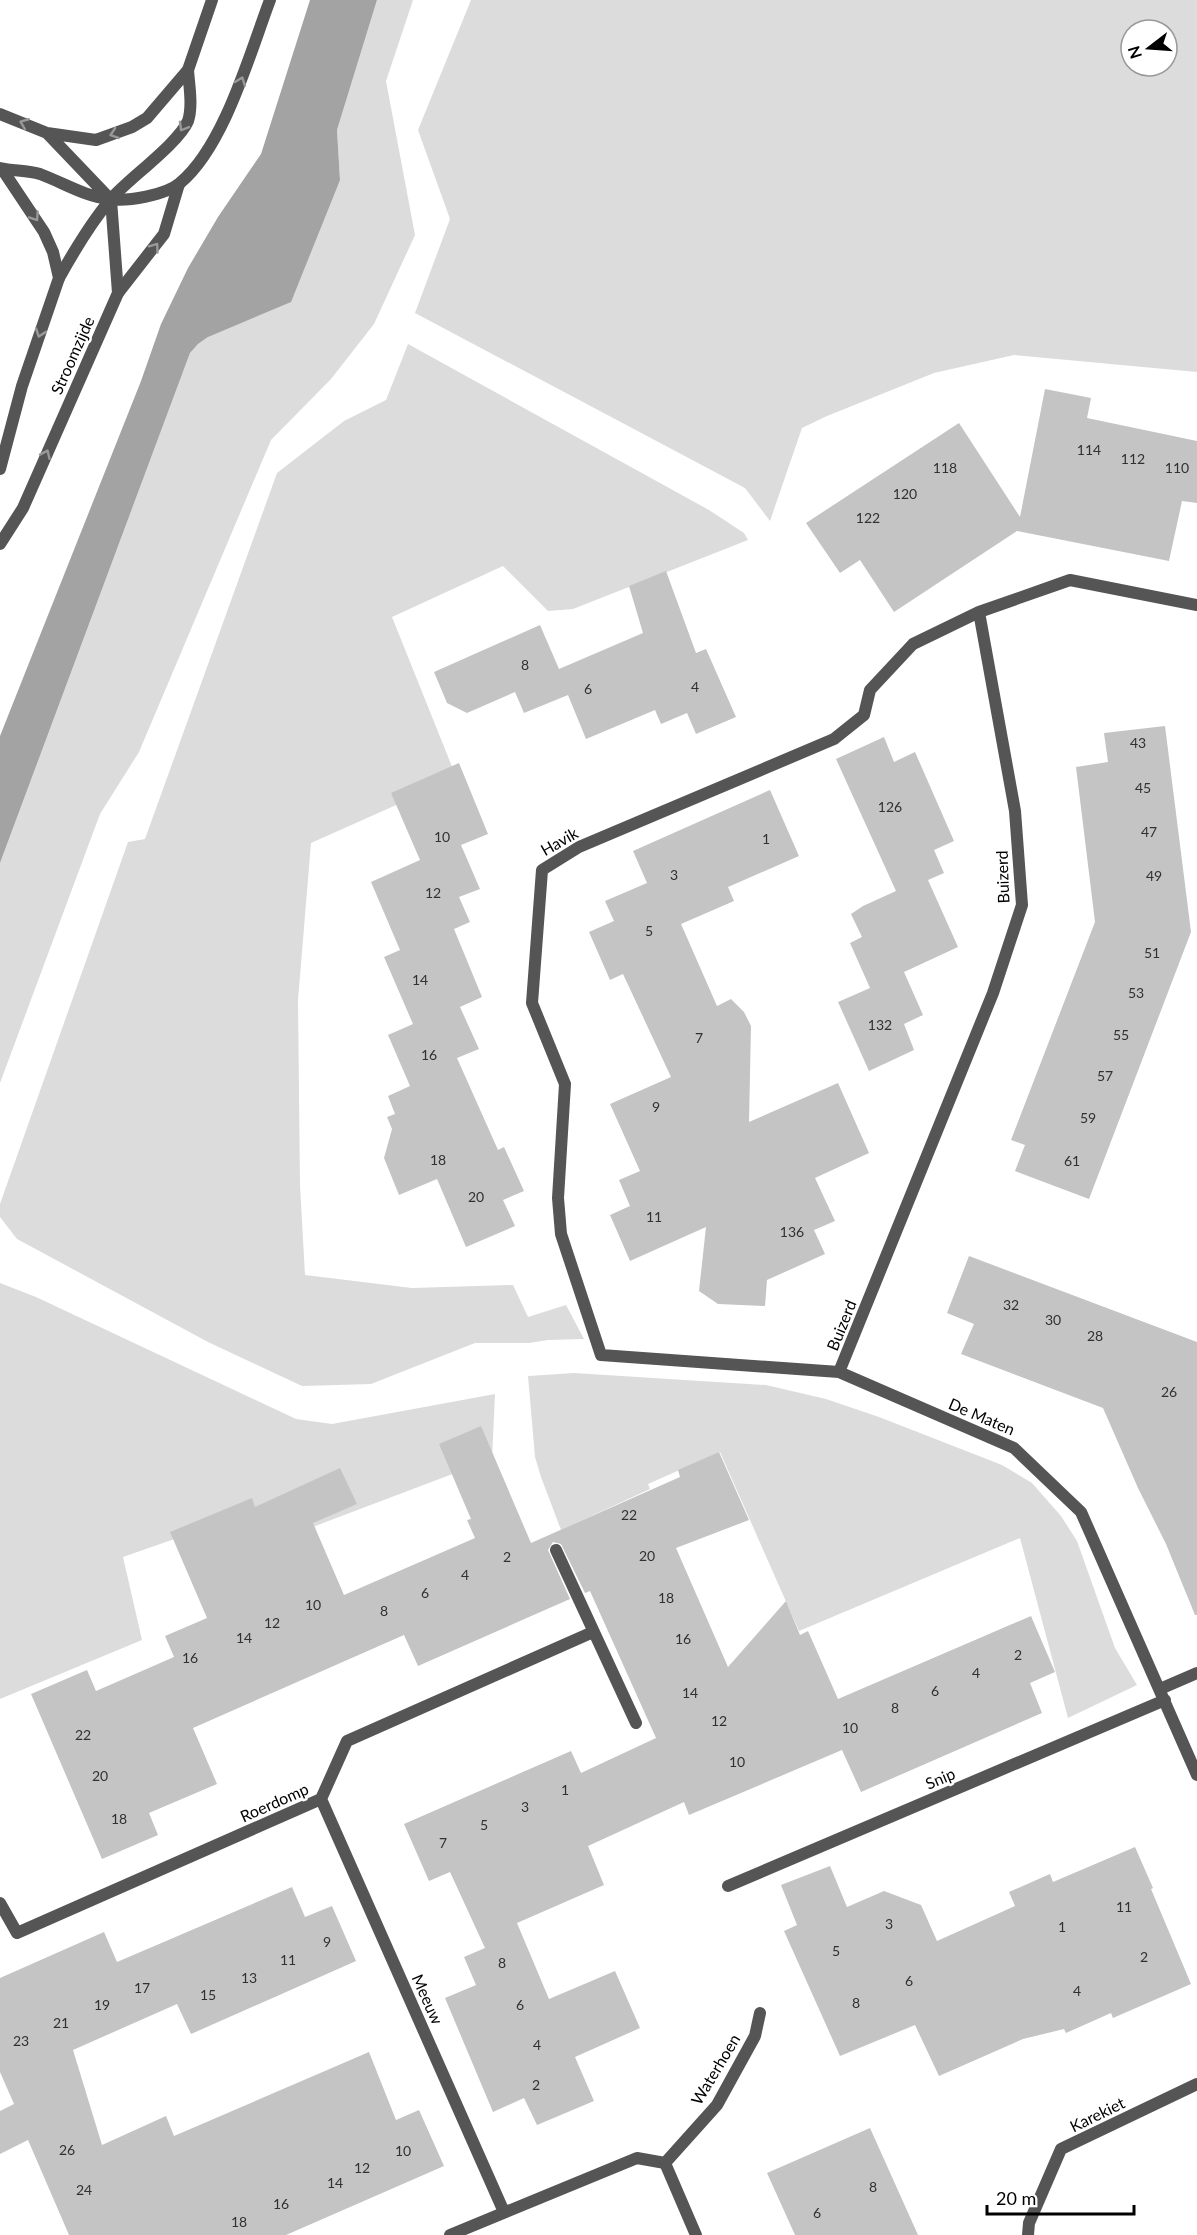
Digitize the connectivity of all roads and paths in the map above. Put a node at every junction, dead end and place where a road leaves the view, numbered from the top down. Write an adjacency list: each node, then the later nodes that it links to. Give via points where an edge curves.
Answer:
1 (212, 0): 3 (street, Stroomzijde)
2 (270, 0): 7 (street, Stroomzijde, one-way to 2, via 202,157 232,104)
3 (188, 70): 5 (street, one-way to 5, via 147,118 132,127 96,140); 8 (street, Stroomzijde, one-way to 8, via 188,120 177,136)
4 (0, 114): 5 (street, one-way to 4)
5 (47, 133): 8 (street)
6 (1, 168): 8 (street, via 38,173 77,192); 9 (street, one-way to 9, via 44,232)
7 (179, 184): 8 (street, Stroomzijde, via 159,194); 10 (street, Stroomzijde, one-way to 7, via 164,234)
8 (111, 200): 9 (street, Stroomzijde); 10 (street)
9 (59, 278): 11 (street, Stroomzijde, one-way to 11, via 22,386)
10 (118, 293): 12 (street, Stroomzijde, one-way to 10, via 23,508)
11 (0, 469)
12 (0, 544)
13 (1197, 605): 14 (street, via 1070,580)
14 (979, 612): 15 (street, Havik, via 913,644 870,690 864,715 834,739 579,847 542,870 532,1003 565,1084 558,1198 561,1234); 16 (street, Buizerd, via 1015,811 1022,905 993,993)
15 (601, 1355): 16 (street, De Maten)
16 (839, 1372): 20 (street, De Maten, via 1014,1448 1081,1512)
17 (556, 1550): 18 (street)
18 (593, 1632): 21 (street); 23 (street, Roerdomp, via 347,1741)
19 (1197, 1673): 20 (street, Snip)
20 (1163, 1695): 22 (street, De Maten); 24 (street, Snip)
21 (636, 1723)
22 (1197, 1774)
23 (321, 1799): 25 (street, Roerdomp, via 17,1933); 29 (street, Meeuw)
24 (728, 1886)
25 (0, 1903)
26 (759, 2013): 28 (street, Waterhoen, via 754,2036 717,2104)
27 (1197, 2084): 32 (street, Karekiet, via 1061,2149 1029,2223)
28 (665, 2163): 29 (street, via 637,2158); 31 (street)
29 (504, 2212): 30 (street)
30 (450, 2235)
31 (696, 2235)
32 (1028, 2235)

